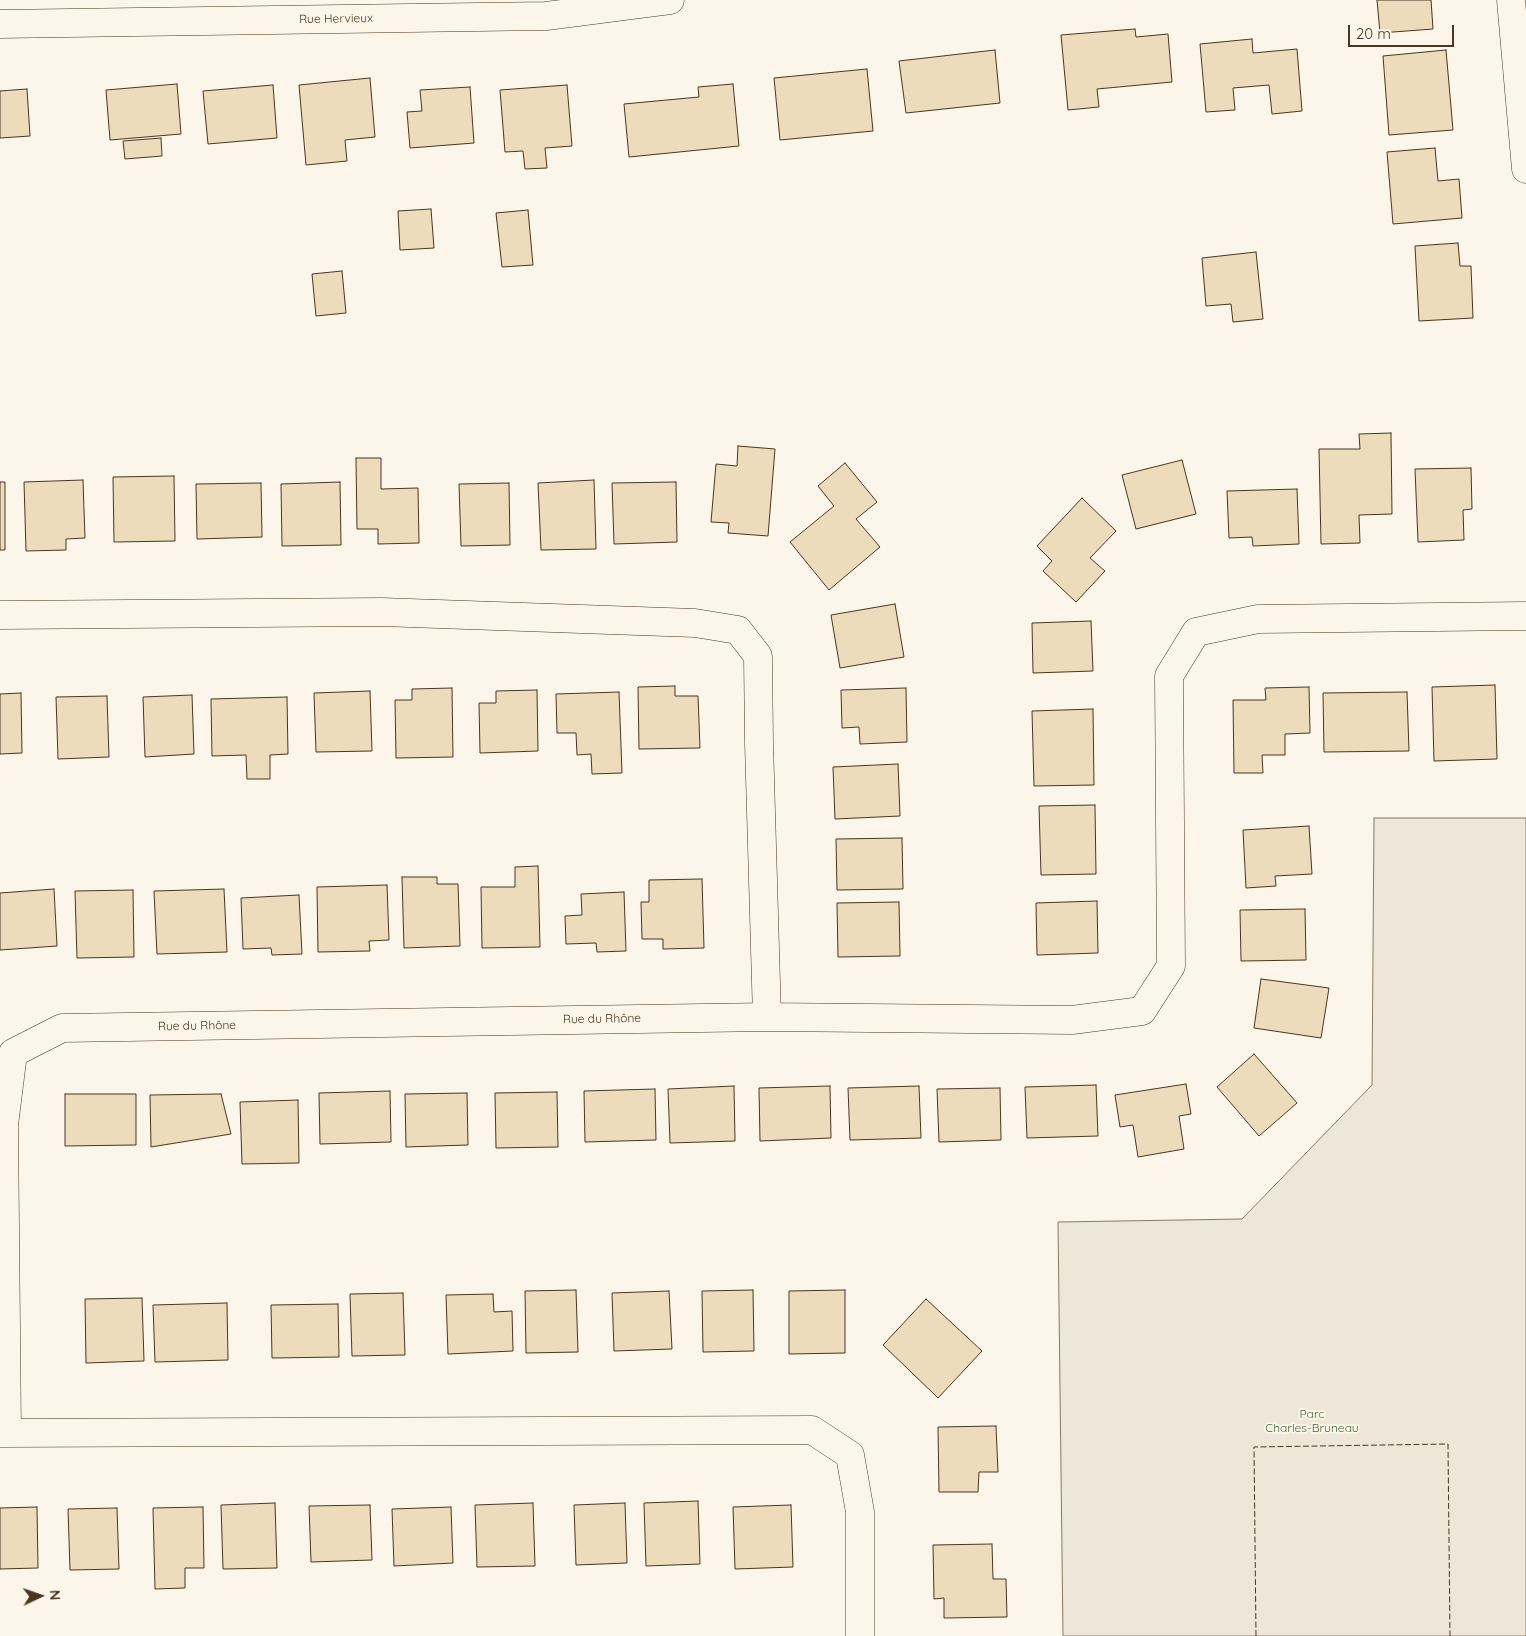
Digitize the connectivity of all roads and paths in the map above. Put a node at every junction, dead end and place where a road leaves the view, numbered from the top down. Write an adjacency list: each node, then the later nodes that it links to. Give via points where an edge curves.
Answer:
1 (670, 0): 3 (street, Rue Hervieux, via 546,16)
2 (1511, 0): 4 (street)
3 (0, 24)
4 (1526, 169)
5 (0, 615): 7 (street, via 381,612 696,623 738,630 758,656)
6 (1526, 616): 7 (street, via 1258,619 1196,632 1169,676 1171,966 1142,1012 1072,1020)
7 (767, 1017): 8 (street, Rue du Rhône, via 62,1028 13,1053 4,1125)
8 (4, 1433): 9 (street, via 812,1430 850,1455 860,1512)
9 (860, 1636)

